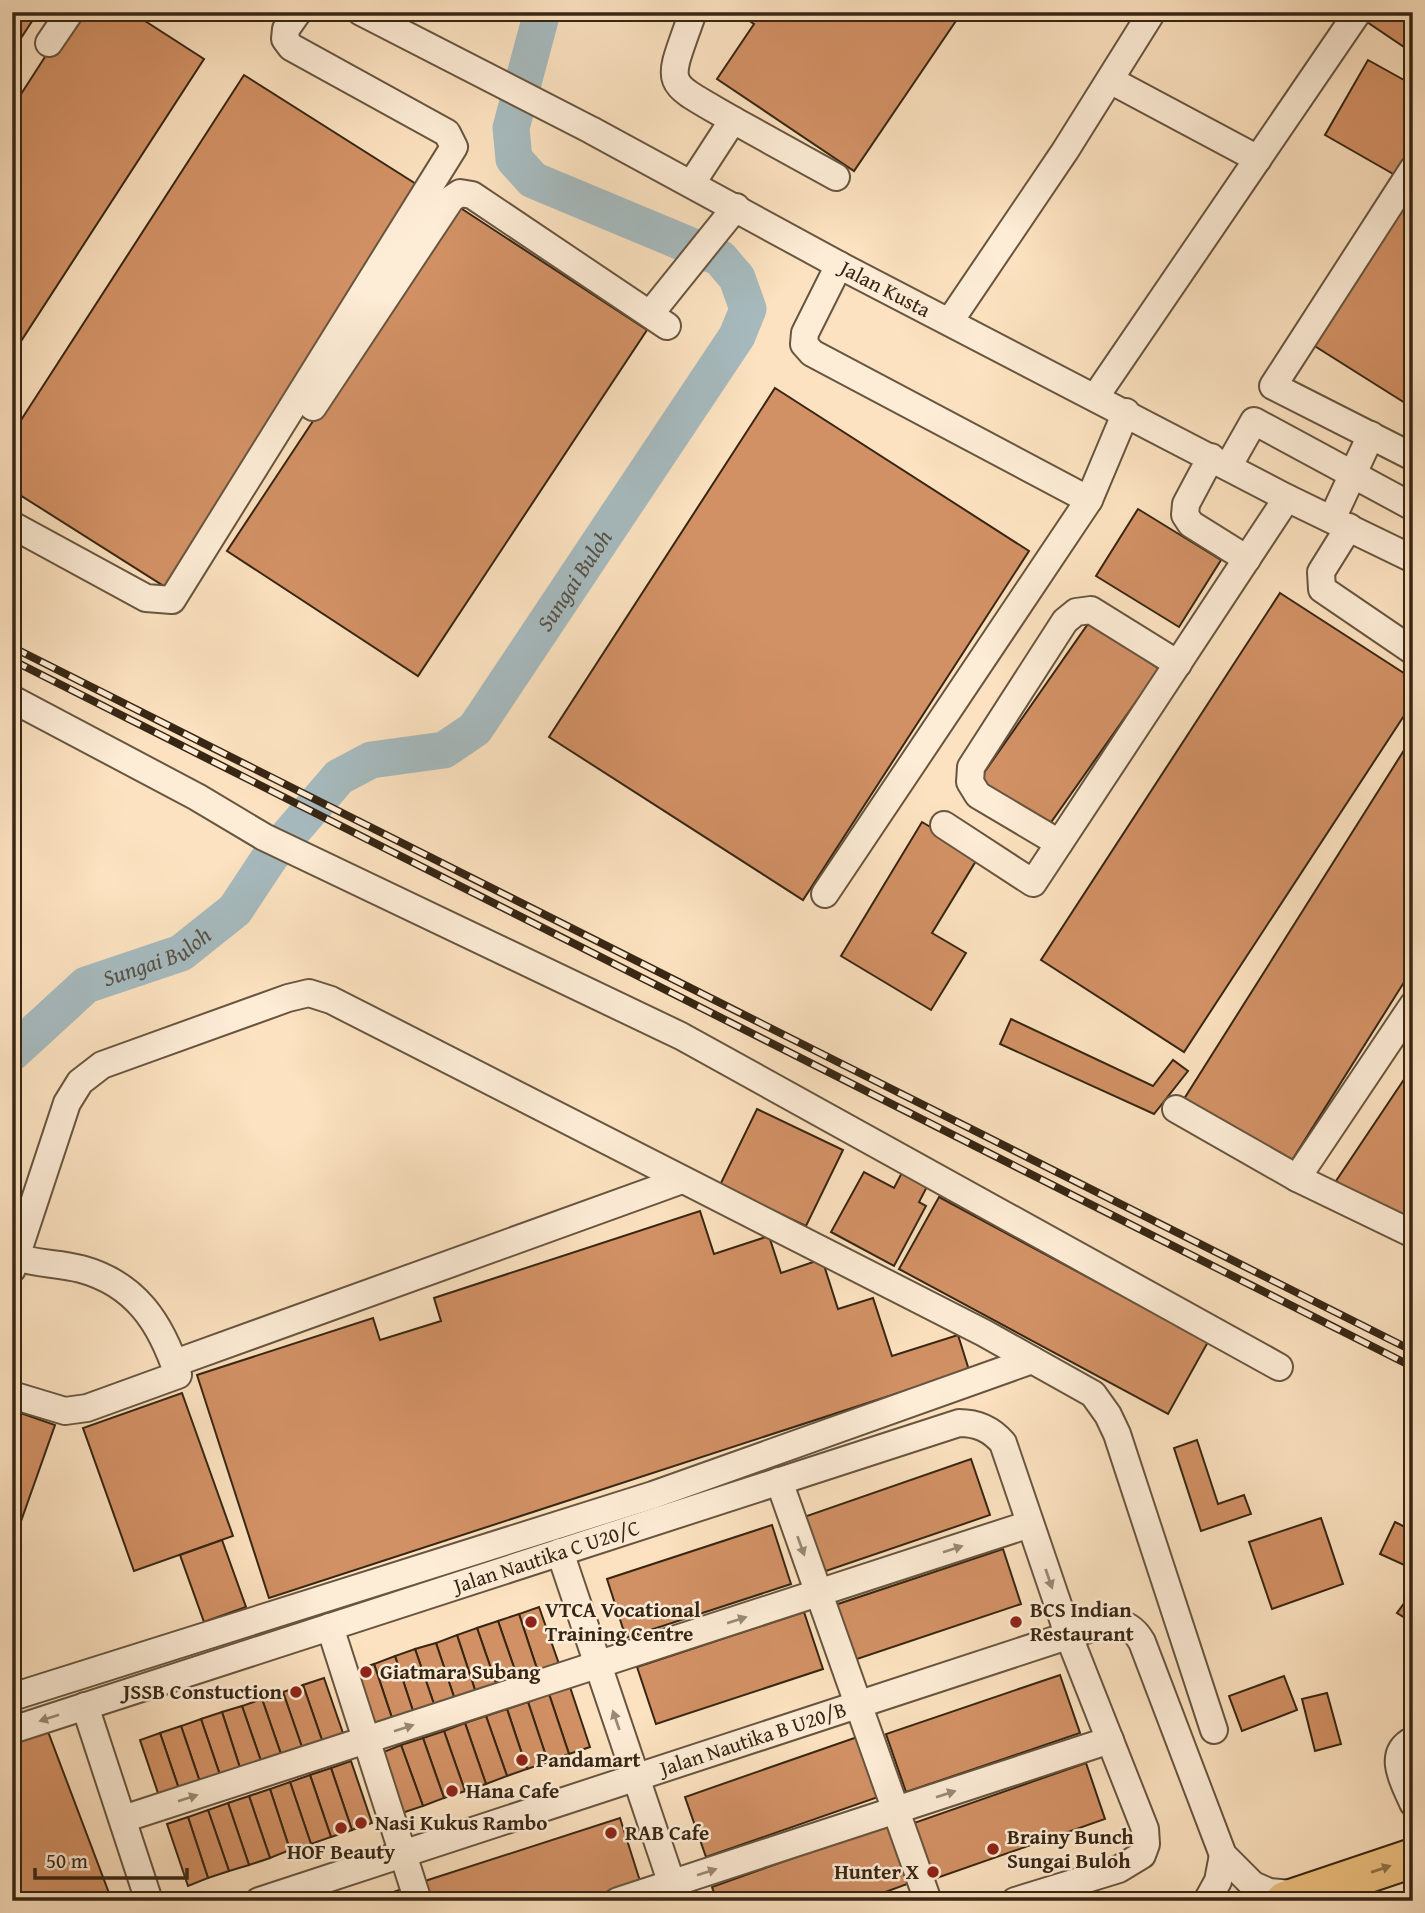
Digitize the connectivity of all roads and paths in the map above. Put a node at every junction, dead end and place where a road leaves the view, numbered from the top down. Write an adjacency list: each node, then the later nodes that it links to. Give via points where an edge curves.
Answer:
1 (70, 12): 8 (street)
2 (298, 12): 31 (street, via 286,29 285,39 292,47 447,132 454,147 172,600 146,598)
3 (361, 12): 7 (street, Jalan Kusta)
4 (693, 12): 10 (street, via 672,73 677,87)
5 (1152, 12): 9 (street)
6 (1358, 12): 11 (street)
7 (390, 18): 14 (street, Jalan Kusta, via 430,47)
8 (49, 43)
9 (1110, 80): 11 (street); 17 (street)
10 (733, 120): 13 (street); 14 (street)
11 (1258, 159): 19 (street)
12 (1413, 169): 18 (street)
13 (836, 177)
14 (692, 183): 15 (street, Jalan Kusta)
15 (736, 207): 16 (street, Jalan Kusta); 20 (street, via 690,263 659,320 472,195 460,193)
16 (839, 265): 17 (street, Jalan Kusta); 28 (street, via 805,333 804,344 812,353)
17 (950, 321): 19 (street, Jalan Kusta)
18 (1273, 386): 22 (street); 23 (street)
19 (1096, 397): 21 (street, Jalan Kusta)
20 (313, 407)
21 (1126, 412): 25 (street, Jalan Kusta); 28 (street)
22 (1254, 421): 25 (street); 26 (street)
23 (1371, 435): 24 (street); 26 (street)
24 (1413, 457)
25 (1220, 461): 27 (street, Jalan Kusta); 32 (street, via 1186,504 1185,515 1191,524)
26 (1354, 474): 29 (street); 30 (street)
27 (1287, 498): 30 (street, Jalan Kusta); 32 (street)
28 (1089, 500): 39 (street)
29 (1413, 507)
30 (1340, 523): 33 (street, Jalan Kusta); 34 (street, via 1321,572 1321,589)
31 (12, 525)
32 (1247, 559): 35 (street)
33 (1413, 559)
34 (1413, 651)
35 (1178, 664): 38 (street); 38 (street, via 1091,610 1076,612 1065,621 971,768 970,782 978,794)
36 (12, 699): 48 (street, via 264,837 681,1036)
37 (944, 825): 38 (street, via 1033,883)
38 (1059, 843)
39 (825, 894)
40 (1413, 1005): 42 (street)
41 (1176, 1109): 42 (street)
42 (1297, 1178): 44 (street)
43 (682, 1180): 45 (street, via 331,1000 309,993 102,1065 80,1082 67,1103); 46 (street); 47 (street)
44 (1413, 1234)
45 (14, 1261): 47 (street, via 82,1269 125,1287 158,1324)
46 (1032, 1360): 57 (street, via 653,1496); 61 (street, via 1093,1394 1108,1415)
47 (174, 1363): 49 (street, via 178,1375 87,1408 65,1411)
48 (1279, 1367)
49 (12, 1395)
50 (779, 1481): 51 (street, Jalan Nautika C U20/C, via 959,1423 985,1427 1003,1443); 52 (street, Jalan Nautika C U20/C); 53 (street, one-way to 53)
51 (1030, 1524): 53 (street, one-way to 51); 55 (street, one-way to 55)
52 (560, 1552): 54 (street, Jalan Nautika C U20/C); 56 (street)
53 (818, 1594): 56 (street, one-way to 53); 58 (street)
54 (330, 1627): 59 (street, Jalan Nautika C U20/C); 62 (street)
55 (1068, 1634): 58 (street, Jalan Nautika B U20/B); 63 (street); 70 (street, Jalan Nautika B U20/B, via 1104,1623 1126,1624 1142,1642)
56 (598, 1665): 62 (street, one-way to 56); 65 (street, one-way to 56)
57 (12, 1698)
58 (859, 1704): 65 (street, Jalan Nautika B U20/B); 67 (street)
59 (85, 1706): 60 (street, Jalan Nautika C U20/C, one-way to 60); 68 (street)
60 (12, 1730)
61 (1214, 1730)
62 (367, 1740): 68 (street, one-way to 62); 69 (street)
63 (1110, 1740): 67 (street, one-way to 63); 80 (street, via 1144,1829 1142,1854 1119,1869)
64 (1413, 1740): 66 (street, via 1401,1750 1397,1763)
65 (636, 1777): 69 (street, Jalan Nautika B U20/B); 73 (street)
66 (1413, 1803)
67 (897, 1810): 73 (street, one-way to 67); 79 (street)
68 (122, 1819): 75 (street)
69 (403, 1853): 76 (street, Jalan Nautika B U20/B); 77 (street)
70 (1223, 1855): 74 (street, via 1253,1885); 81 (street, via 1218,1881)
71 (1413, 1858): 74 (highway, one-way to 71)
72 (1413, 1886): 82 (highway)
73 (674, 1892): 78 (street)
74 (1293, 1898)
75 (149, 1901)
76 (259, 1901)
77 (418, 1901)
78 (618, 1901)
79 (928, 1901)
80 (1015, 1901)
81 (1207, 1901)
82 (1368, 1901)

